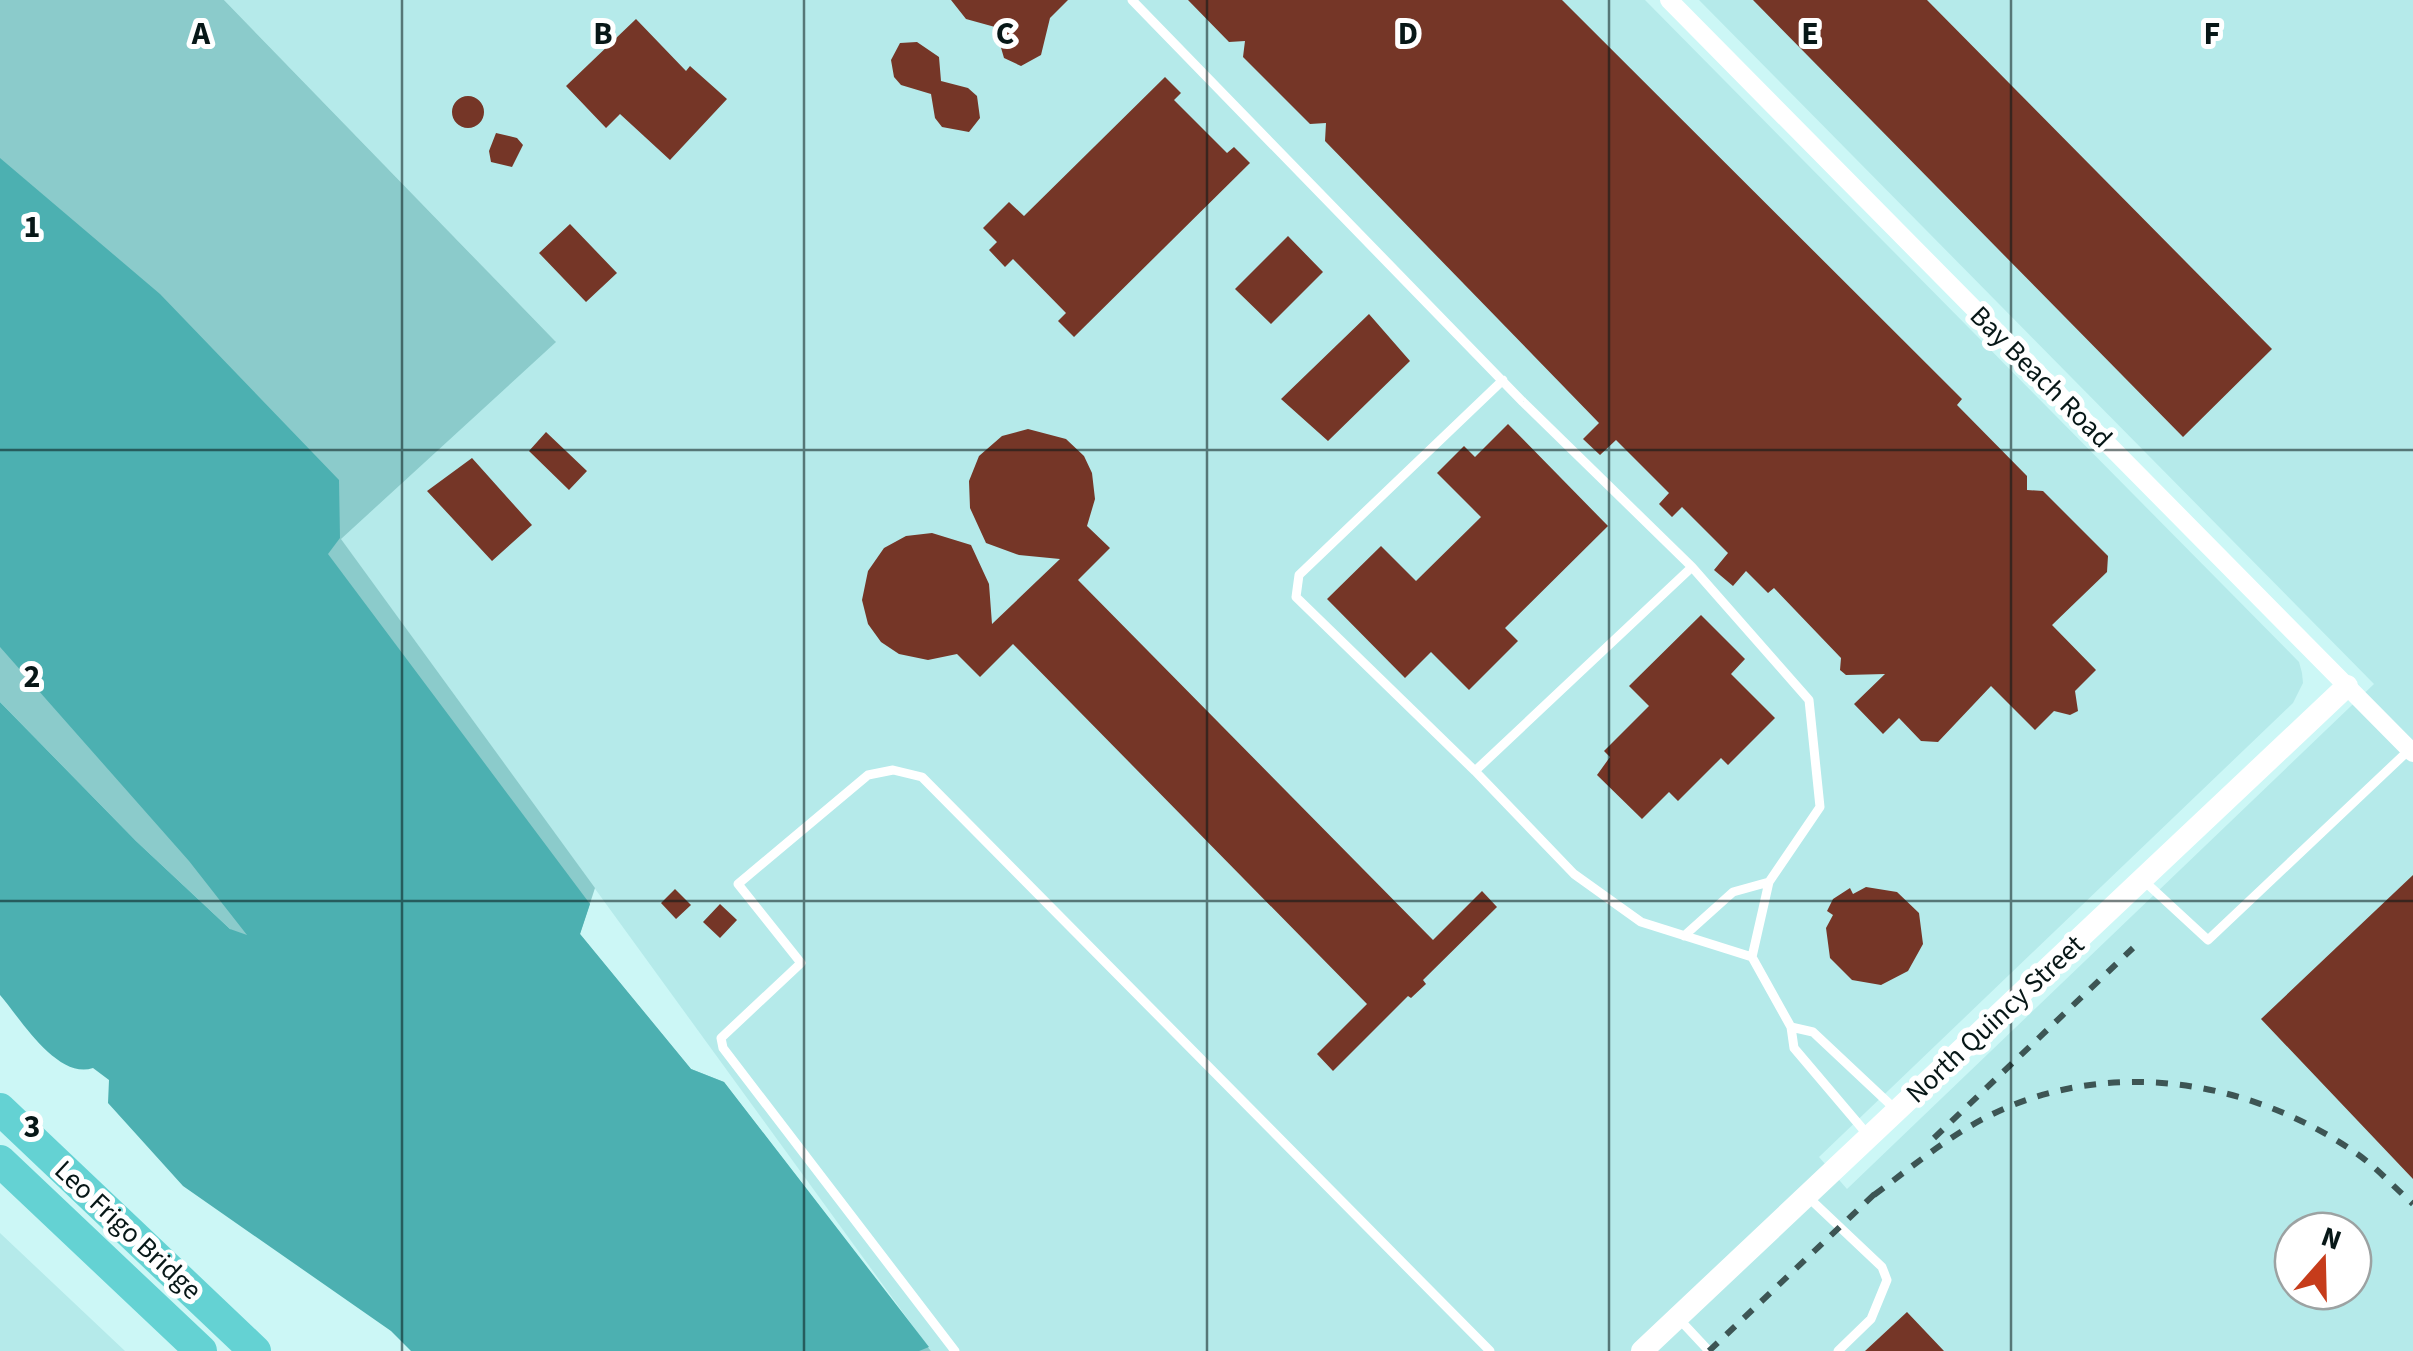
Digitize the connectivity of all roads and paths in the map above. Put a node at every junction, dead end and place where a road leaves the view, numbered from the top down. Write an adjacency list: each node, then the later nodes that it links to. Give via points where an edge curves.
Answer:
1 (1132, 0): 3 (lane)
2 (1669, 0): 5 (street, Bay Beach Road)
3 (1503, 380): 4 (lane); 7 (lane, via 1299,575 1296,596)
4 (1692, 567): 7 (lane); 9 (lane, via 1810,700 1820,807)
5 (2346, 686): 6 (street, Bay Beach Road); 8 (street, North Quincy Street)
6 (2411, 752): 8 (lane, via 2208,940)
7 (1475, 771): 10 (lane, via 1574,874 1640,922)
8 (2143, 880): 14 (street, North Quincy Street)
9 (1768, 882): 10 (lane, via 1732,892); 11 (lane)
10 (1684, 936): 11 (lane)
11 (1752, 956): 12 (lane)
12 (1791, 1027): 14 (lane, via 1814,1032); 15 (lane, via 1794,1048)
13 (0, 1109): 20 (highway, Leo Frigo Bridge)
14 (1897, 1111): 15 (street, North Quincy Street)
15 (1869, 1137): 17 (street, North Quincy Street)
16 (0, 1161): 19 (highway)
17 (1807, 1196): 18 (street, North Quincy Street); 25 (lane, via 1882,1267 1887,1280 1871,1319)
18 (1678, 1318): 23 (street, North Quincy Street); 24 (lane)
19 (201, 1351)
20 (255, 1351)
21 (955, 1351): 22 (lane, via 721,1038 802,963 738,884 868,775 893,770 922,778)
22 (1490, 1351)
23 (1642, 1351)
24 (1708, 1351)
25 (1838, 1351)

